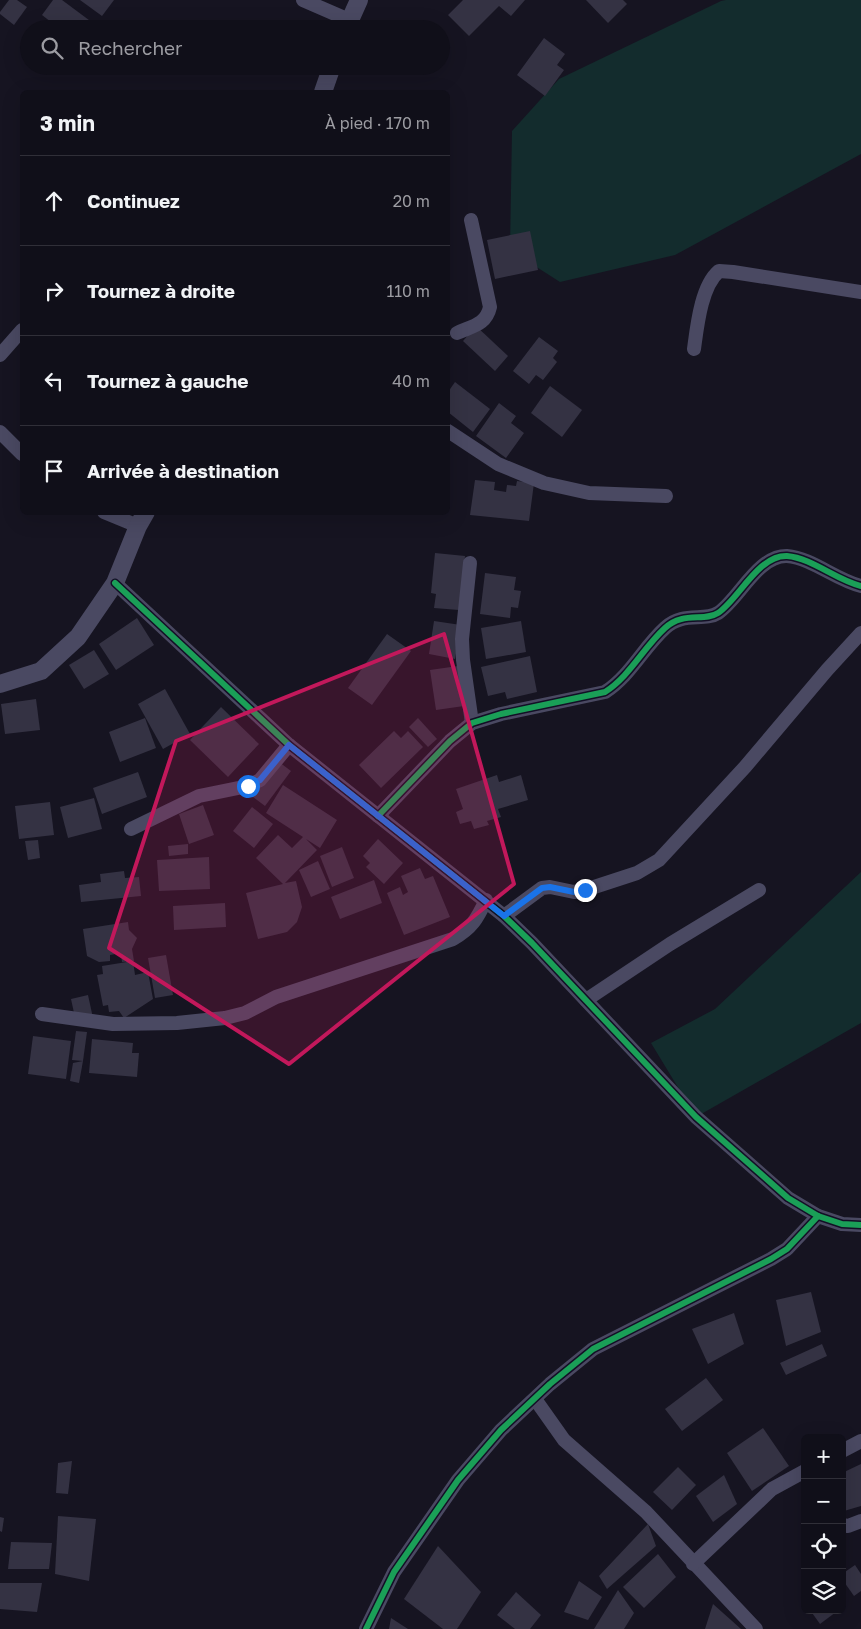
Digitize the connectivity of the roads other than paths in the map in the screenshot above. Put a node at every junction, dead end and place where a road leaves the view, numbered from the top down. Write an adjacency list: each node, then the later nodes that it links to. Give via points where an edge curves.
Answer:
1 (303, 0): 3 (street)
2 (359, 0): 4 (street)
3 (340, 20)
4 (349, 20)
5 (329, 75): 6 (street)
6 (323, 90)
7 (471, 220): 10 (street, via 490,306 483,322)
8 (861, 292): 11 (street, via 719,271 711,278 698,320)
9 (20, 332): 12 (street)
10 (457, 333)
11 (694, 349)
12 (0, 355)
13 (0, 432): 15 (street)
14 (450, 432): 16 (street, via 498,464 544,483 590,493)
15 (20, 452)
16 (666, 496)
17 (120, 515): 18 (street)
18 (142, 519): 20 (street)
19 (470, 563): 24 (street, via 462,639)
20 (115, 583): 23 (street, via 78,637 41,671); 25 (street)
21 (861, 586): 24 (street, via 801,559 776,558 755,573 716,614 676,620 665,628 616,685 605,692)
22 (861, 633): 30 (street, via 659,860 637,874 585,890 574,892 542,888)
23 (0, 684)
24 (472, 723): 26 (street, via 450,741)
25 (289, 745): 26 (street); 27 (street, via 260,780 248,786 198,796)
26 (378, 816): 29 (street)
27 (131, 829)
28 (759, 890): 31 (street)
29 (486, 900): 30 (street); 32 (street, via 475,922 453,939 276,997 245,1013 177,1023 113,1024)
30 (504, 916): 31 (street)
31 (586, 1000): 33 (street, via 696,1117 788,1198)
32 (42, 1014)
33 (818, 1216): 34 (street, via 842,1224); 35 (street, via 787,1249 593,1349)
34 (861, 1225)
35 (535, 1399): 41 (street, via 564,1440 646,1512); 42 (street, via 501,1430 458,1480 394,1572)
36 (861, 1442): 37 (street)
37 (846, 1449)
38 (801, 1473): 41 (street, via 772,1489)
39 (861, 1521): 40 (street)
40 (846, 1526)
41 (694, 1564): 43 (street)
42 (366, 1629)
43 (756, 1629)

